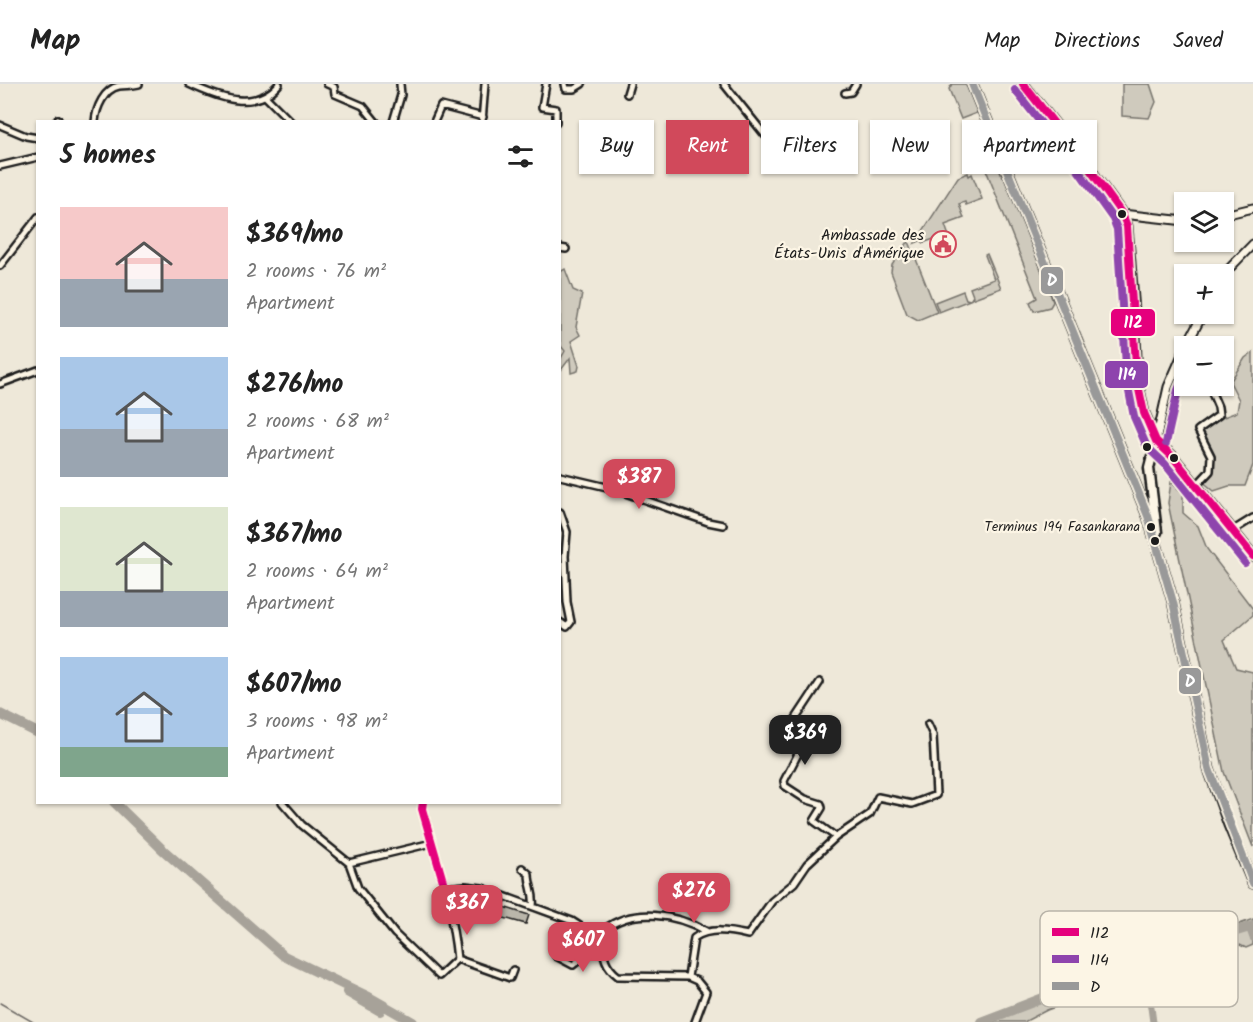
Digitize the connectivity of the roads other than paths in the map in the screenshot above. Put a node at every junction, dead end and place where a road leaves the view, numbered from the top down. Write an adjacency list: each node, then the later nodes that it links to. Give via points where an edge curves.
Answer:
1 (139, 84): 19 (street, via 108,91)
2 (189, 84): 17 (street, via 231,100)
3 (279, 84): 17 (street)
4 (327, 84): 21 (street, via 334,87 339,98 363,106)
5 (400, 84): 22 (street)
6 (485, 84): 18 (street)
7 (546, 84): 24 (street, via 542,107 556,109)
8 (565, 84): 9 (street, via 566,89)
9 (582, 84)
10 (630, 84): 16 (street)
11 (724, 84): 26 (street)
12 (856, 84): 15 (street)
13 (972, 84): 49 (main road)
14 (1023, 84): 32 (main road)
15 (845, 93)
16 (627, 94)
17 (266, 97): 20 (street)
18 (483, 119): 23 (street, via 441,106)
19 (96, 120)
20 (289, 120)
21 (374, 120)
22 (394, 120)
23 (435, 120)
24 (556, 120)
25 (0, 125): 27 (street)
26 (761, 130)
27 (36, 138)
28 (36, 157): 29 (street)
29 (0, 166)
30 (1253, 208): 31 (street)
31 (1234, 213)
32 (1122, 214): 34 (street); 42 (main road, via 1129,242 1139,397)
33 (36, 220): 37 (street)
34 (1174, 220)
35 (1253, 244): 36 (street)
36 (1234, 264)
37 (0, 267)
38 (36, 371): 40 (street)
39 (1174, 373): 42 (street)
40 (0, 384)
41 (1213, 396): 44 (street, via 1219,415 1198,430 1211,456 1210,471)
42 (1155, 441): 44 (main road); 49 (main road, via 1149,468)
43 (561, 476): 47 (street, via 611,488)
44 (1196, 486): 48 (main road)
45 (561, 515): 51 (street, via 567,532 567,602 571,622 567,627)
46 (1253, 518): 48 (street)
47 (723, 525)
48 (1232, 531): 50 (main road)
49 (1160, 554): 60 (main road, via 1209,769)
50 (1253, 556)
51 (561, 623)
52 (820, 682): 56 (street, via 785,735 785,740 800,750 784,782 799,795 821,804 814,821)
53 (928, 724): 56 (street, via 933,735 936,795 912,804 878,797 870,814)
54 (284, 804): 58 (street, via 302,825)
55 (423, 804): 57 (street)
56 (836, 837): 63 (street, via 772,901 748,935)
57 (432, 843): 58 (street); 61 (street)
58 (349, 863): 66 (street, via 358,888 395,934 439,976)
59 (522, 868): 62 (street, via 529,874)
60 (1253, 883)
61 (445, 888): 62 (street, via 482,888); 66 (street)
62 (533, 906): 64 (street, via 572,921)
63 (706, 931): 64 (street, via 673,919 632,915 605,929); 68 (street, via 694,938)
64 (603, 941): 65 (street, via 573,965); 68 (street, via 608,967 618,976)
65 (556, 956)
66 (457, 959): 67 (street, via 510,978)
67 (513, 970)
68 (688, 977): 69 (street, via 706,992)
69 (695, 1022)

